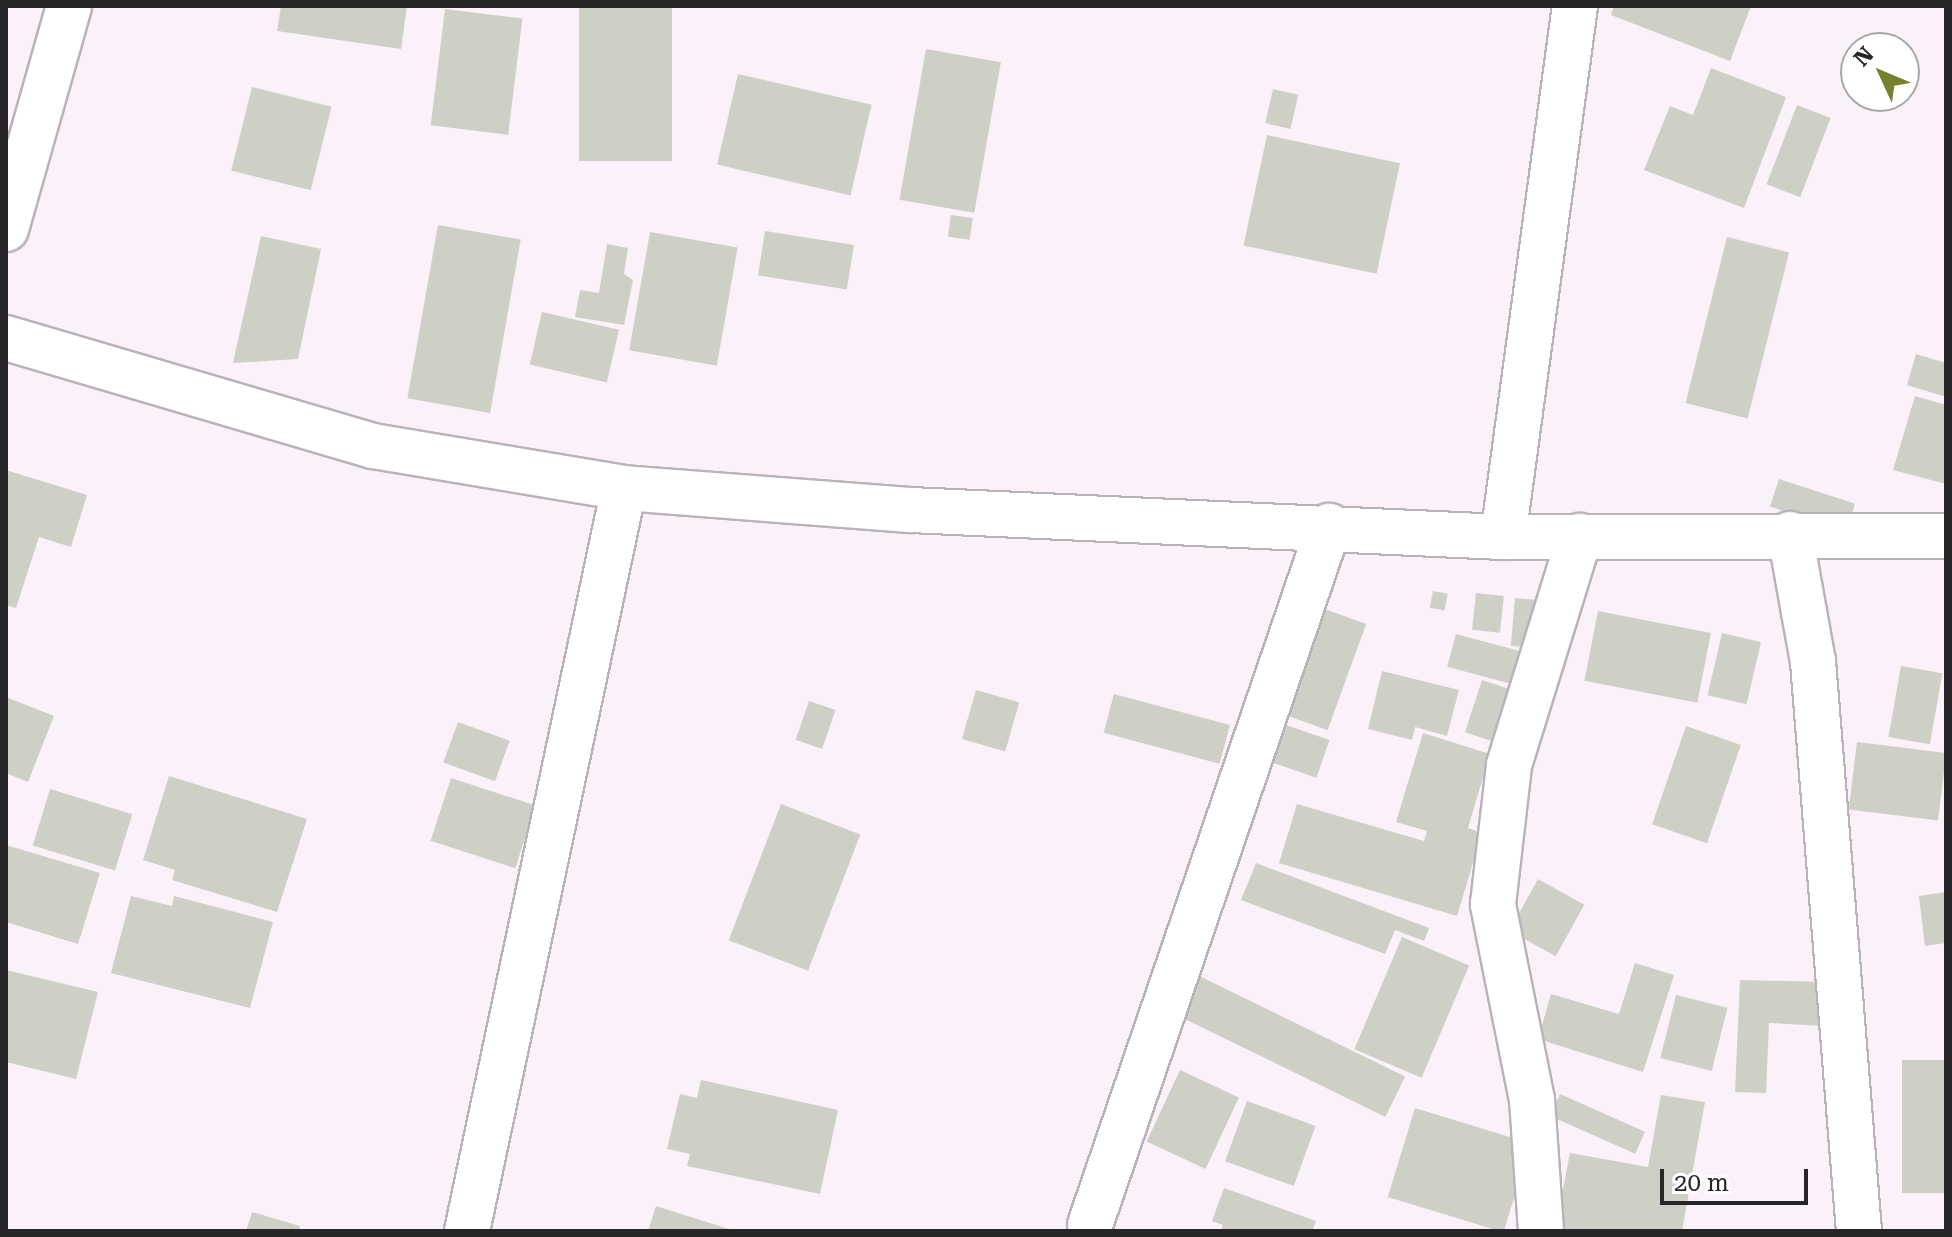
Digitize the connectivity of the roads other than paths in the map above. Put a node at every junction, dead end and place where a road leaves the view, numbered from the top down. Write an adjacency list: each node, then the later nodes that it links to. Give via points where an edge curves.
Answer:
1 (69, 6): 3 (street)
2 (1575, 6): 10 (street)
3 (6, 229)
4 (6, 338): 5 (street, via 373,446)
5 (624, 488): 6 (street, via 910,510); 12 (street)
6 (1329, 526): 10 (street); 11 (street)
7 (1790, 534): 8 (street); 9 (street); 14 (street, via 1813,662)
8 (1580, 536): 10 (street); 13 (street, via 1509,765 1493,904 1532,1100)
9 (1946, 536)
10 (1503, 537)
11 (1090, 1225)
12 (467, 1231)
13 (1541, 1231)
14 (1859, 1231)

